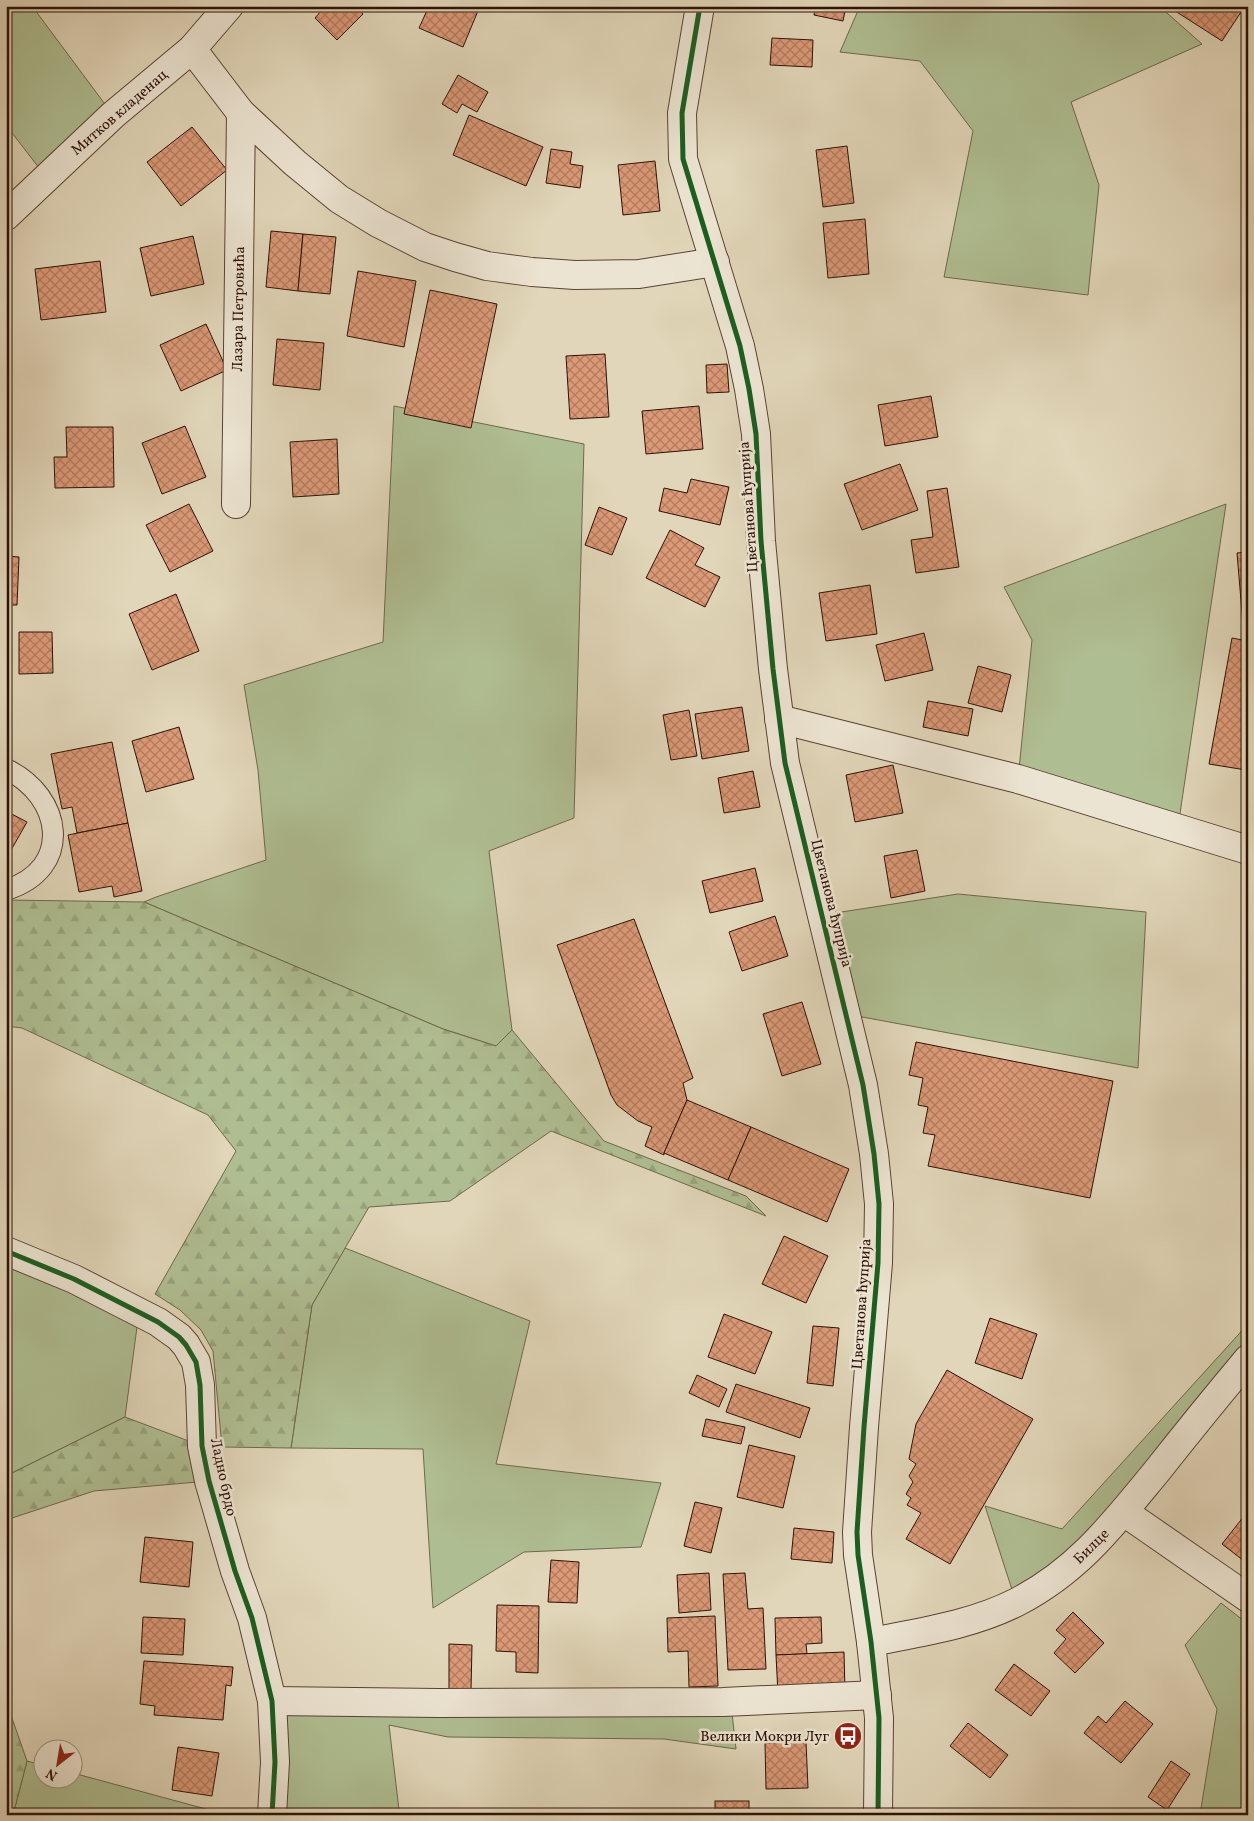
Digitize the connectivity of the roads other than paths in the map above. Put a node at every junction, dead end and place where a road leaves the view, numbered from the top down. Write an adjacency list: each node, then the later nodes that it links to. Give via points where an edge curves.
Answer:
1 (229, 6): 3 (street, Митков кладенац)
2 (700, 6): 6 (street, Цветанова ћуприја, via 682,113 683,159)
3 (192, 49): 4 (street); 5 (street, Митков кладенац, via 112,115)
4 (241, 113): 6 (street, via 339,199 401,236 455,258 487,266 574,275 639,274); 7 (street, Лазара Петровића)
5 (6, 216)
6 (715, 262): 8 (street, Цветанова ћуприја, via 749,389)
7 (236, 504)
8 (779, 719): 10 (street, via 1018,779); 16 (street, Цветанова ћуприја, via 785,763 863,1085 874,1154 879,1204 878,1263 857,1532)
9 (6, 769): 11 (lane, via 34,788 48,807 53,835 51,850 39,872 21,885)
10 (1248, 850)
11 (6, 890)
12 (6, 1251): 18 (street, Ладно брдо, via 74,1279 158,1322 179,1337 192,1353 200,1386 202,1446 209,1481 252,1618)
13 (1248, 1359): 14 (street, Билце)
14 (1124, 1512): 15 (street); 16 (street, Билце, via 1075,1564 1016,1602 964,1622)
15 (1248, 1598)
16 (872, 1642): 17 (street, Цветанова ћуприја)
17 (877, 1695): 18 (street, via 713,1702 438,1704); 20 (street, Цветанова ћуприја, via 880,1749)
18 (272, 1701): 19 (street, Ладно брдо, via 275,1762)
19 (272, 1815)
20 (878, 1815)

